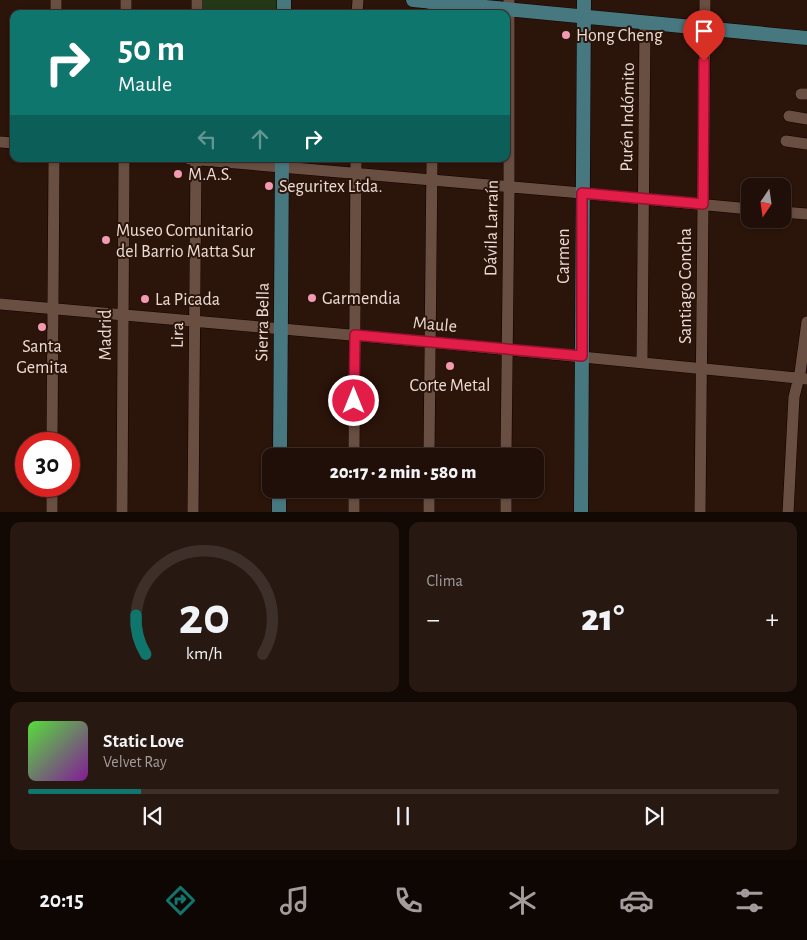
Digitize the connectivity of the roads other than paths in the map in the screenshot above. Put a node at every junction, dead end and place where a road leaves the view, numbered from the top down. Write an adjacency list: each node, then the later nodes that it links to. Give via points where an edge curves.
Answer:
1 (413, 0): 4 (main road)
2 (584, 0): 6 (main road, Carmen)
3 (705, 0): 8 (street, Santiago Concha)
4 (433, 5): 5 (main road)
5 (509, 5): 6 (main road)
6 (584, 16): 7 (main road); 25 (main road, Carmen)
7 (645, 22): 8 (main road); 26 (street, Purén Indómito)
8 (704, 28): 9 (main road); 27 (street, Santiago Concha)
9 (807, 38)
10 (789, 116): 11 (street)
11 (807, 119)
12 (786, 141): 13 (street)
13 (807, 144)
14 (54, 162): 32 (street)
15 (124, 162): 33 (street, Madrid)
16 (196, 162): 34 (street, Lira)
17 (260, 162): 21 (street)
18 (356, 162): 22 (street)
19 (432, 162): 23 (street)
20 (509, 162): 24 (street, Dávila Larraín)
21 (282, 163): 22 (street); 36 (main road, Sierra Bella)
22 (356, 173): 23 (street); 37 (street)
23 (432, 180): 24 (street); 38 (street)
24 (509, 187): 25 (street); 39 (street, Dávila Larraín)
25 (582, 193): 26 (street); 40 (main road, Carmen)
26 (644, 199): 27 (street); 41 (street, Purén Indómito)
27 (703, 204): 28 (street); 42 (street, Santiago Concha)
28 (741, 208)
29 (791, 213): 30 (street)
30 (807, 214)
31 (0, 304): 32 (street, Maule)
32 (53, 309): 33 (street, Maule); 44 (street)
33 (123, 315): 34 (street, Maule); 55 (street, Madrid)
34 (194, 321): 36 (street, Maule); 56 (street, Lira)
35 (807, 322): 43 (street)
36 (280, 328): 37 (street, Maule); 45 (main road, Sierra Bella)
37 (355, 335): 38 (street, Maule); 46 (street)
38 (430, 342): 39 (street, Maule); 47 (street)
39 (506, 349): 40 (street, Maule); 48 (street, Dávila Larraín)
40 (582, 356): 41 (street, Maule); 61 (main road, Carmen)
41 (642, 362): 42 (street, Maule)
42 (702, 368): 43 (street, Maule); 62 (street, Santiago Concha)
43 (803, 378): 63 (street, via 794,397)
44 (52, 432)
45 (280, 448)
46 (354, 448)
47 (429, 448)
48 (506, 448)
49 (52, 497): 54 (street)
50 (279, 498): 57 (main road)
51 (354, 498): 58 (street)
52 (429, 498): 59 (street)
53 (506, 498): 60 (street)
54 (52, 512)
55 (122, 512)
56 (193, 512)
57 (279, 512)
58 (354, 512)
59 (429, 512)
60 (506, 512)
61 (581, 512)
62 (700, 512)
63 (788, 512)

